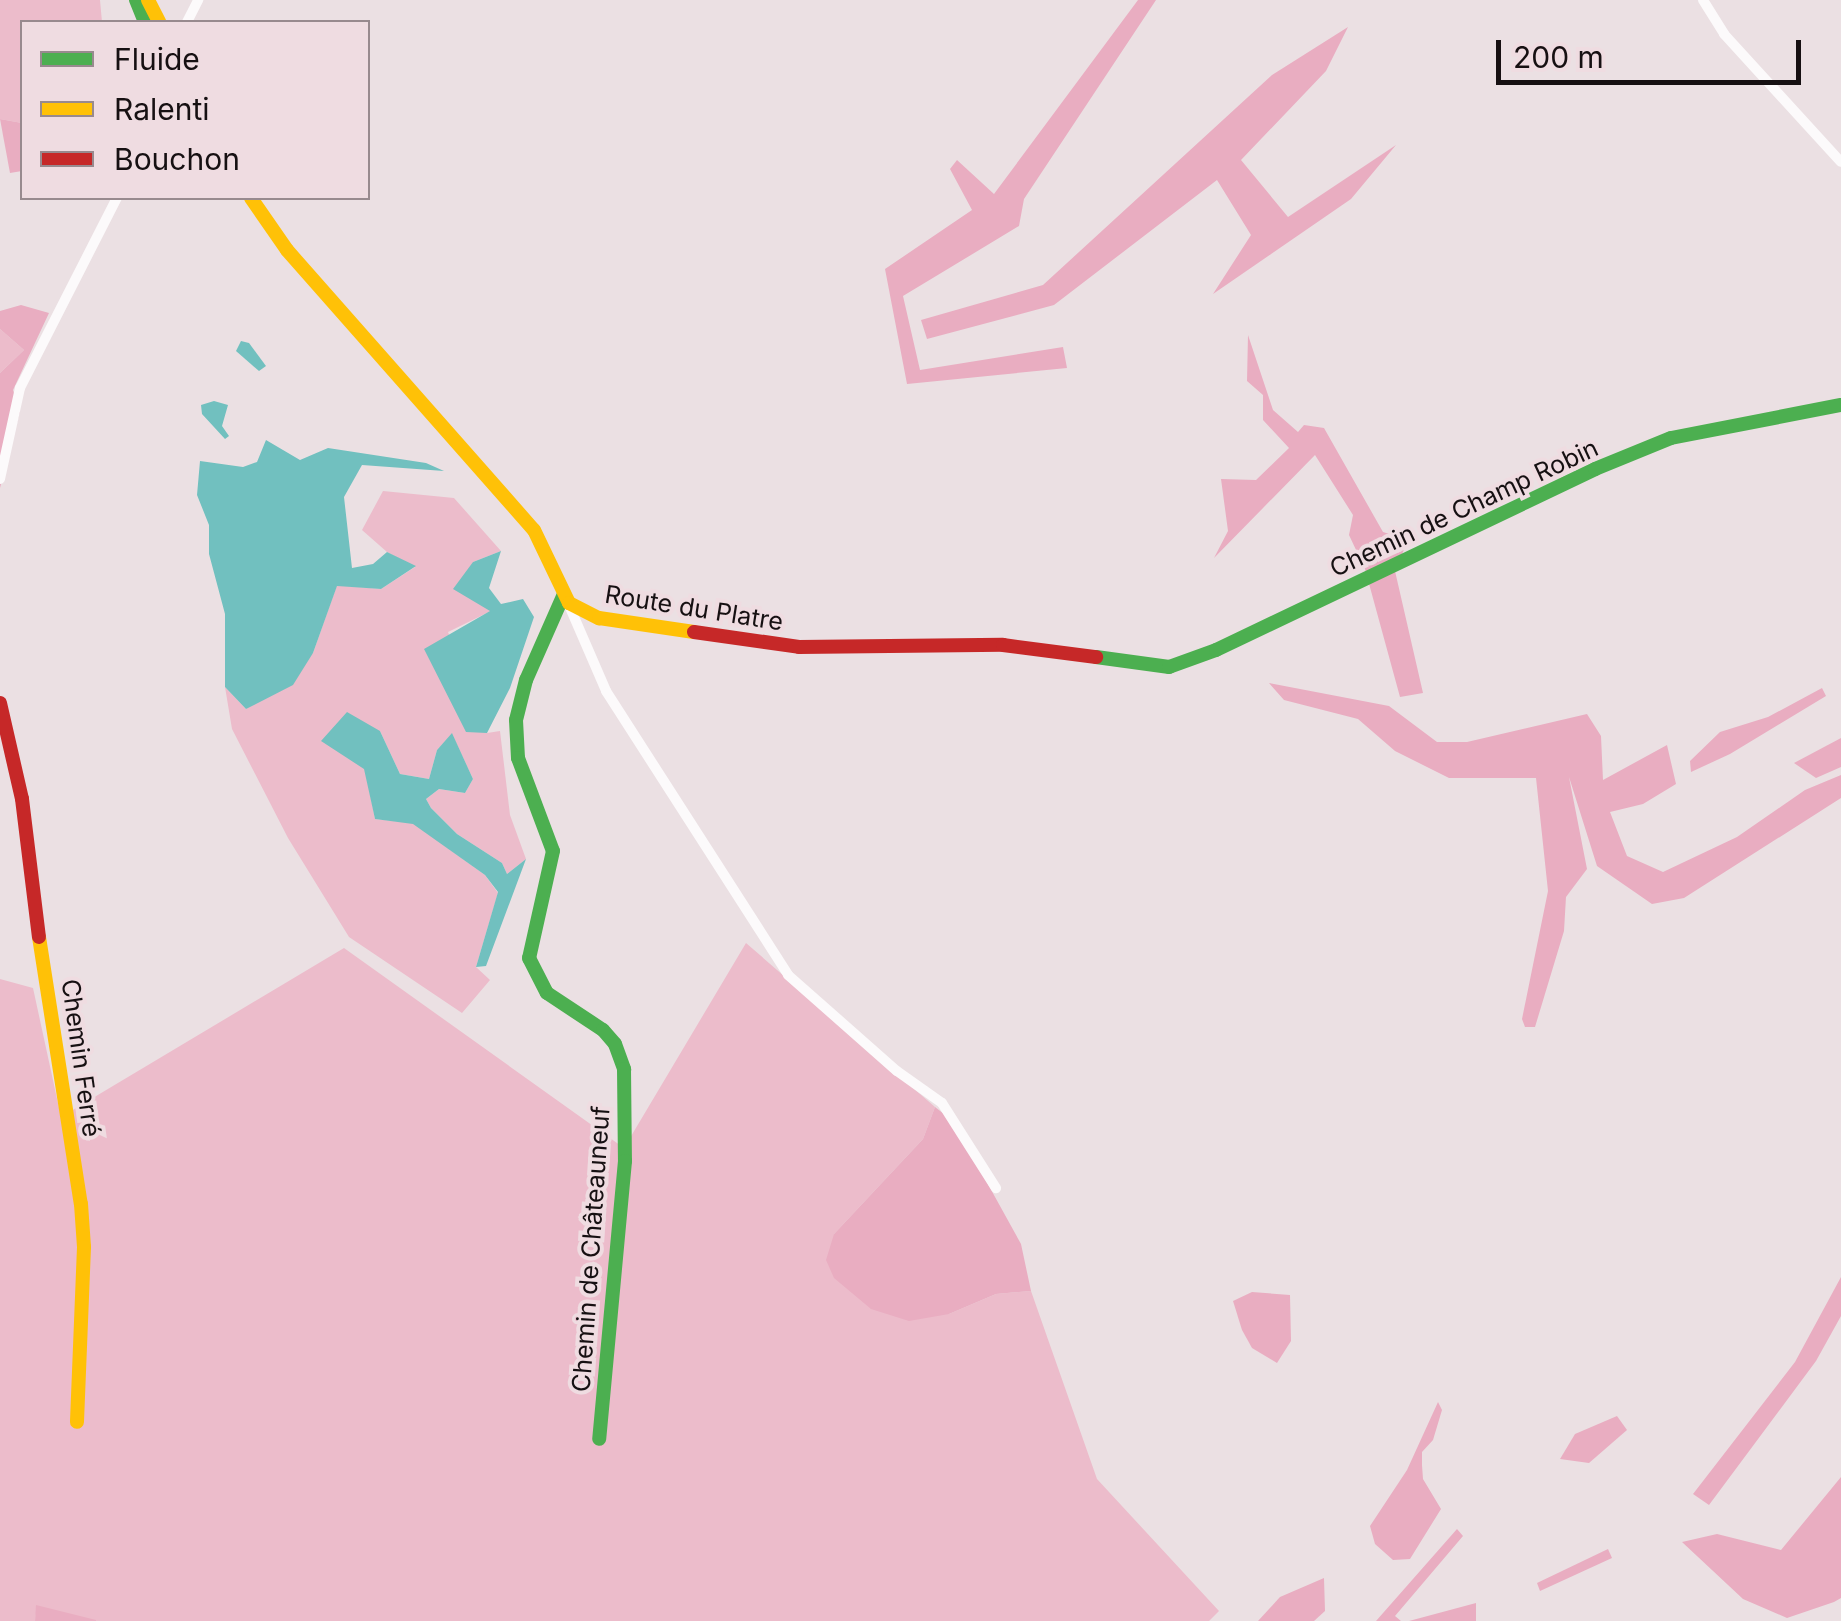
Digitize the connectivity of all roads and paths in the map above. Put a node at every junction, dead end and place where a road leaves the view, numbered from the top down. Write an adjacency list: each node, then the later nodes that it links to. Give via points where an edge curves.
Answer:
1 (1703, 0): 2 (street, via 1724,34)
2 (1841, 162)
3 (116, 200): 6 (street, via 20,388)
4 (252, 200): 7 (street, Route du Platre, via 287,250 534,530)
5 (1841, 405): 8 (street, Chemin de Champ Robin, via 1672,438 1216,650 1169,667)
6 (0, 479)
7 (567, 598): 8 (street, Route du Platre, via 599,618 800,647 1002,644); 10 (street, via 606,691 788,975 942,1103); 12 (street, Chemin de Châteauneuf, via 526,680 516,720 518,758 553,851 529,958 547,993 603,1030 624,1069 625,1162)
8 (1114, 661)
9 (0, 703): 11 (street, Chemin Ferré, via 22,798 50,1032 82,1204)
10 (996, 1188)
11 (77, 1422)
12 (598, 1439)

